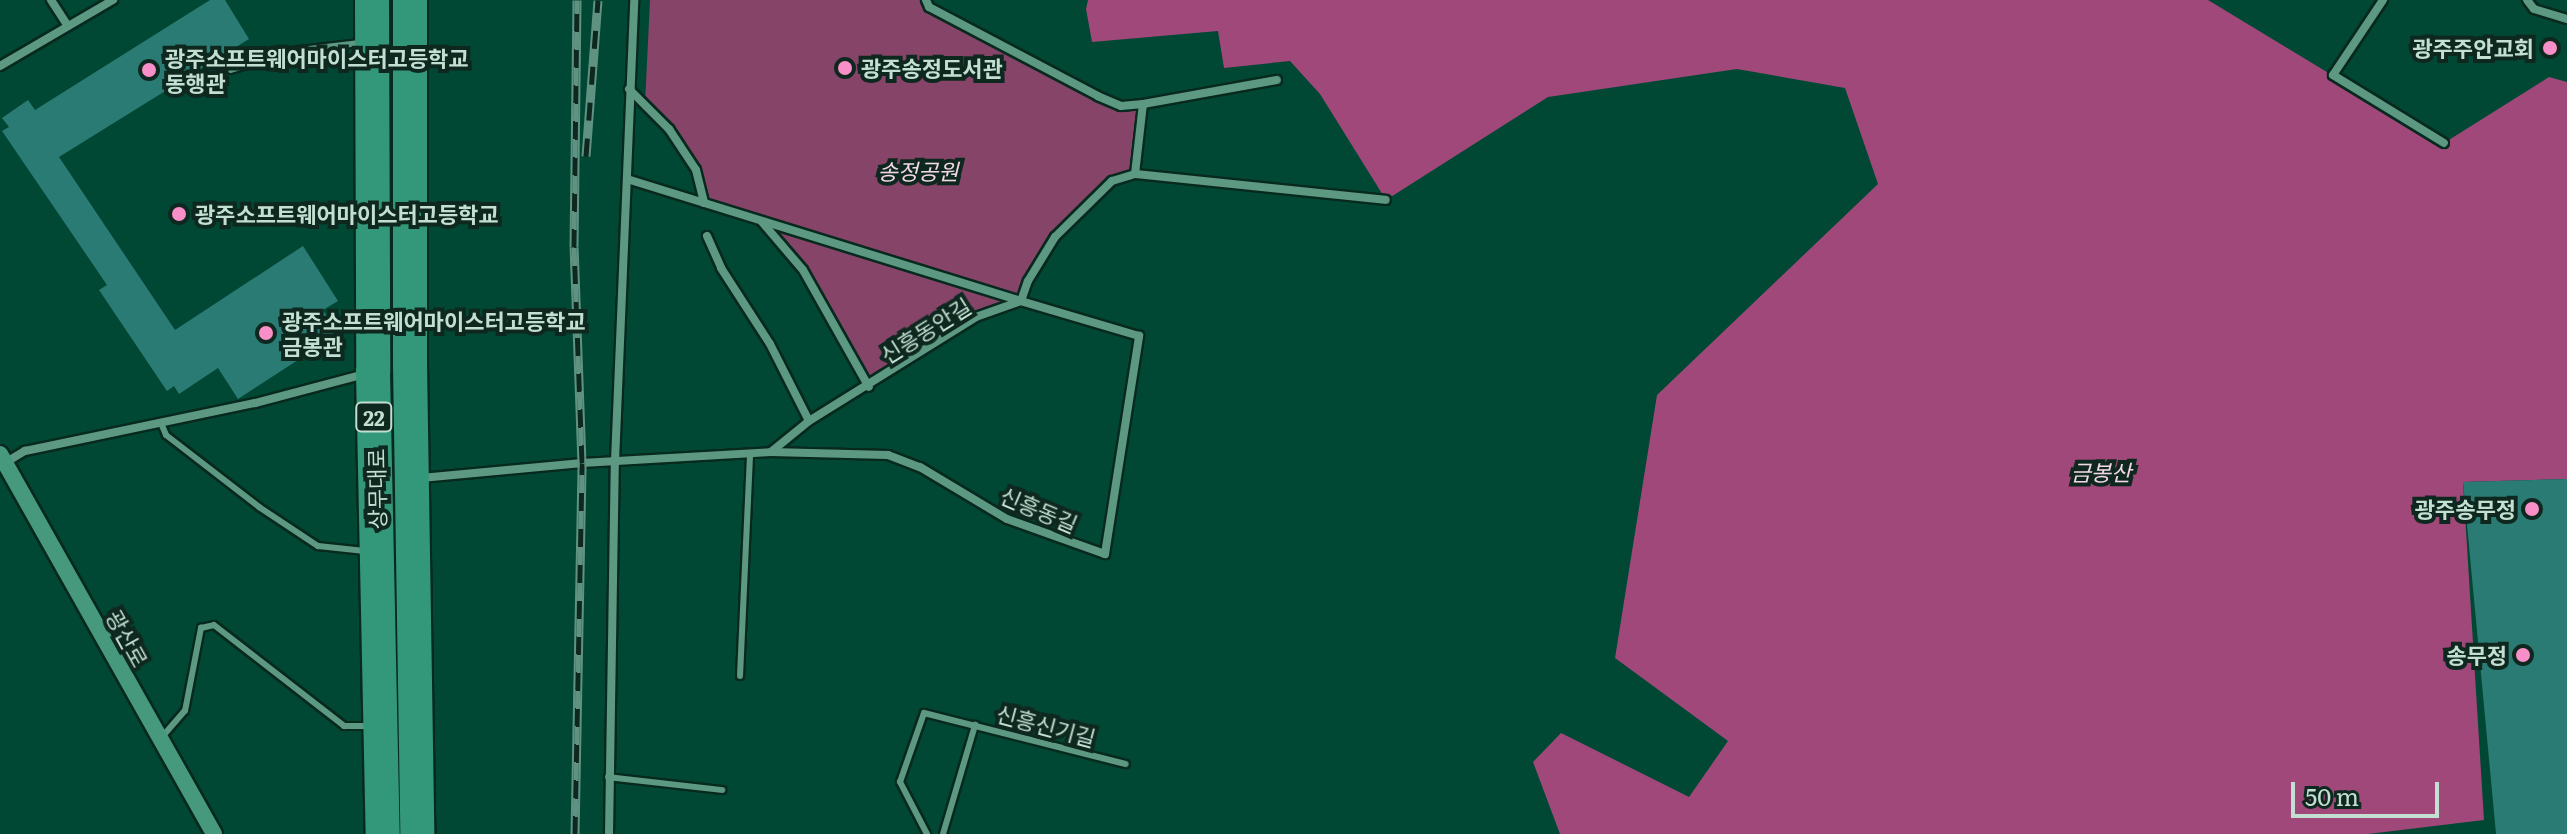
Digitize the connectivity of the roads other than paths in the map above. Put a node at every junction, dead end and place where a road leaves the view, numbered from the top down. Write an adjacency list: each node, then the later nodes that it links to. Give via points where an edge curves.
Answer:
1 (51, 0): 10 (street)
2 (113, 0): 10 (street)
3 (372, 0): 11 (main road, 상무대로 / 22)
4 (410, 0): 33 (main road, 상무대로 / 22)
5 (634, 0): 15 (street)
6 (926, 0): 16 (street, via 929,7 1098,96 1121,106)
7 (2383, 0): 17 (street, via 2333,75)
8 (2527, 0): 9 (street, via 2534,9)
9 (2567, 19)
10 (68, 26): 12 (street)
11 (372, 42): 13 (lane, via 292,51); 25 (main road, 상무대로 / 22)
12 (0, 66)
13 (231, 70)
14 (1277, 80): 16 (street)
15 (629, 89): 19 (street); 21 (street, via 669,129 696,170)
16 (1143, 104): 18 (street)
17 (2444, 143)
18 (1135, 174): 20 (street); 24 (street, via 1112,181 1055,237)
19 (627, 179): 21 (street); 32 (street)
20 (1386, 200)
21 (704, 203): 22 (street)
22 (761, 221): 24 (street); 26 (street, 신흥동안길, via 803,270)
23 (707, 236): 27 (street)
24 (1021, 301): 26 (street, 신흥동안길, via 976,317); 29 (street, 신흥동길, via 1139,336 1105,554 1007,519 903,459)
25 (373, 372): 28 (street); 34 (main road, 상무대로 / 22)
26 (869, 387): 27 (street, 신흥동안길)
27 (809, 421): 29 (street, 신흥동안길)
28 (161, 423): 31 (street, via 25,451); 34 (lane, via 166,435 318,546)
29 (771, 452): 30 (street, 신흥동길)
30 (750, 454): 32 (street, 신흥동길); 35 (lane)
31 (2, 461): 38 (main road, 광산로)
32 (615, 461): 33 (street, 신흥동길); 40 (street)
33 (412, 479): 44 (main road, 상무대로 / 22)
34 (377, 552): 37 (main road, 상무대로 / 22)
35 (740, 676)
36 (975, 725): 39 (lane, 신흥신기길); 46 (lane, via 924,713 900,782); 47 (lane, 신흥신기길)
37 (381, 726): 38 (lane, via 344,726 214,625 201,628 185,711); 43 (main road, 상무대로 / 22)
38 (160, 740): 42 (main road, 광산로)
39 (1126, 764)
40 (608, 777): 41 (lane); 45 (street)
41 (722, 790)
42 (214, 834)
43 (383, 834)
44 (417, 834)
45 (609, 834)
46 (927, 834)
47 (943, 834)

